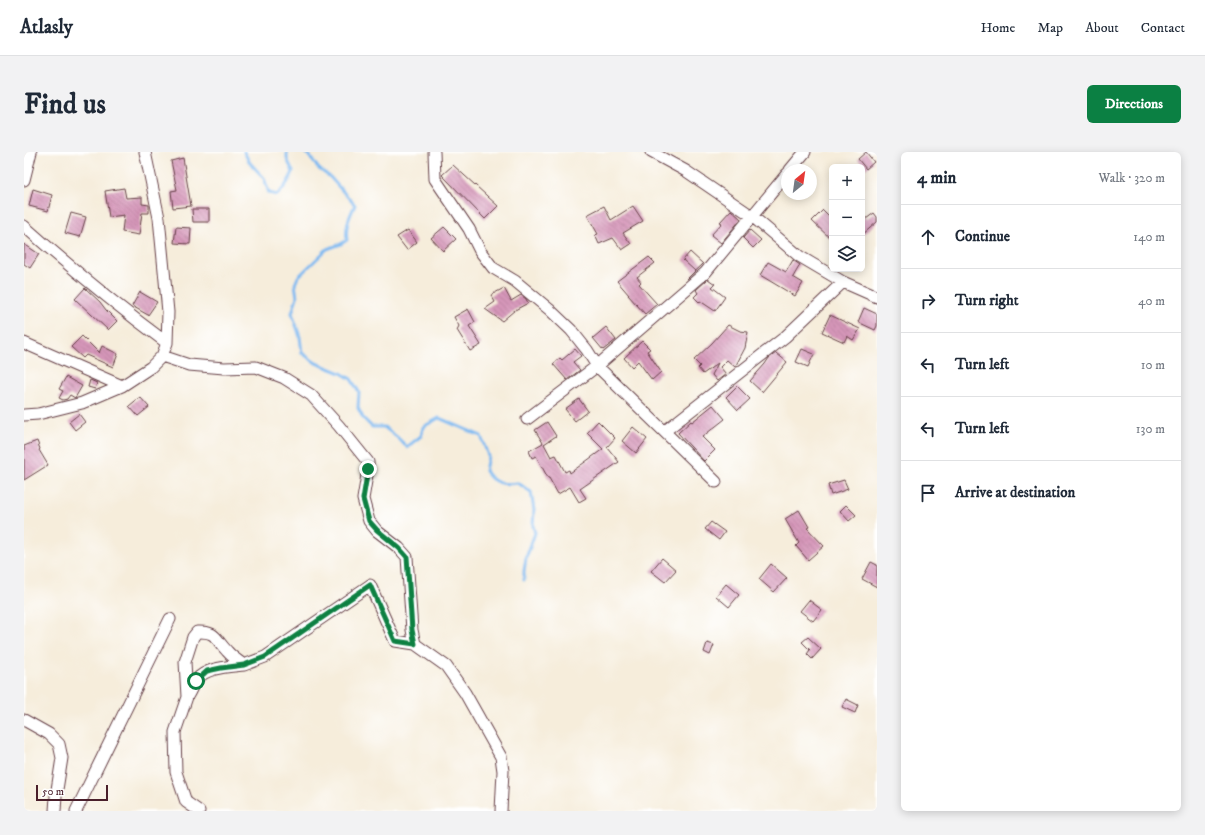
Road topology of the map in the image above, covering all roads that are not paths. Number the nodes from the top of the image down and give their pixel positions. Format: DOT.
graph roads {
  1 [pos="31,152"];
  2 [pos="145,152"];
  3 [pos="434,152"];
  4 [pos="651,152"];
  5 [pos="805,152"];
  6 [pos="795,164"];
  7 [pos="24,180"];
  8 [pos="781,181"];
  9 [pos="752,216"];
  10 [pos="24,226"];
  11 [pos="843,282"];
  12 [pos="877,297"];
  13 [pos="24,343"];
  14 [pos="167,343"];
  15 [pos="162,356"];
  16 [pos="597,366"];
  17 [pos="122,386"];
  18 [pos="24,415"];
  19 [pos="527,419"];
  20 [pos="665,431"];
  21 [pos="716,482"];
  22 [pos="170,619"];
  23 [pos="415,644"];
  24 [pos="244,665"];
  25 [pos="187,697"];
  26 [pos="24,720"];
  27 [pos="185,806"];
  28 [pos="55,811"];
  29 [pos="76,811"];
  30 [pos="199,811"];
  31 [pos="501,811"];
  1 -- 7 [label="street"];
  2 -- 14 [label="street"];
  3 -- 16 [label="street"];
  4 -- 9 [label="street"];
  5 -- 6 [label="street"];
  8 -- 9 [label="street"];
  9 -- 11 [label="street"];
  9 -- 16 [label="street"];
  10 -- 14 [label="street"];
  11 -- 12 [label="street"];
  11 -- 20 [label="street"];
  13 -- 17 [label="street"];
  14 -- 15 [label="street"];
  15 -- 17 [label="street"];
  15 -- 23 [label="street"];
  16 -- 19 [label="street"];
  16 -- 20 [label="street"];
  17 -- 18 [label="street"];
  20 -- 21 [label="street"];
  22 -- 29 [label="street"];
  23 -- 24 [label="street"];
  23 -- 31 [label="street"];
  24 -- 25 [label="street"];
  24 -- 25 [label="street"];
  25 -- 27 [label="street"];
  26 -- 28 [label="street"];
  27 -- 30 [label="street"];
}
